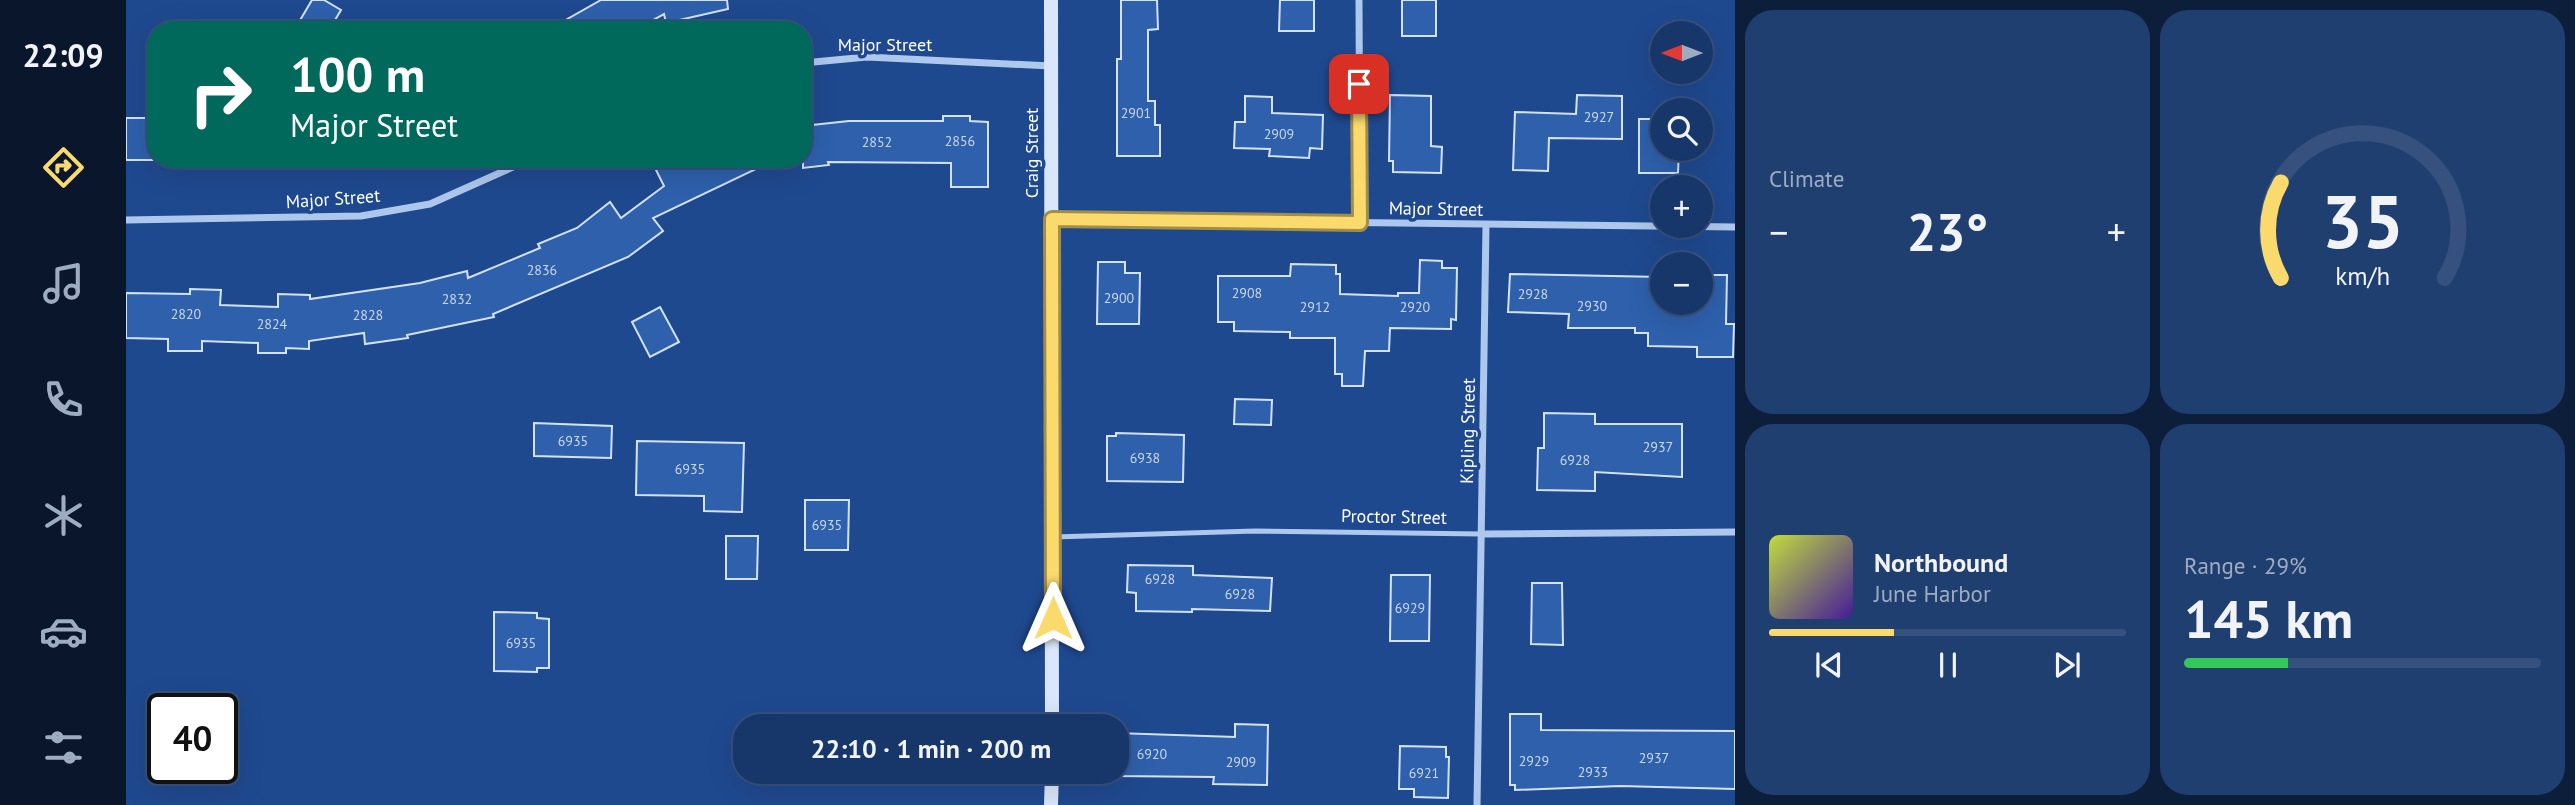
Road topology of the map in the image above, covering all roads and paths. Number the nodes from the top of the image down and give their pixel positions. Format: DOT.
graph roads {
  1 [pos="1052,0"];
  2 [pos="1359,0"];
  3 [pos="812,62"];
  4 [pos="1051,66"];
  5 [pos="511,168"];
  6 [pos="1052,219"];
  7 [pos="126,220"];
  8 [pos="1360,223"];
  9 [pos="1486,225"];
  10 [pos="1735,228"];
  11 [pos="1735,532"];
  12 [pos="1482,534"];
  13 [pos="1053,537"];
  14 [pos="1052,714"];
  15 [pos="1052,784"];
  16 [pos="1051,805"];
  17 [pos="1478,805"];
  1 -- 4 [label="street, Craig Street"];
  2 -- 8 [label="street"];
  3 -- 4 [label="street, Major Street"];
  4 -- 6 [label="street, Craig Street"];
  5 -- 7 [label="street, Major Street"];
  6 -- 8 [label="street, Major Street"];
  6 -- 13 [label="street, Craig Street"];
  8 -- 9 [label="street, Major Street"];
  9 -- 10 [label="street, Major Street"];
  9 -- 12 [label="street, Kipling Street"];
  11 -- 12 [label="street, Proctor Street"];
  12 -- 13 [label="lane, Proctor Street"];
  12 -- 17 [label="street, Kipling Street"];
  13 -- 14 [label="street, Craig Street"];
  15 -- 16 [label="street"];
}
